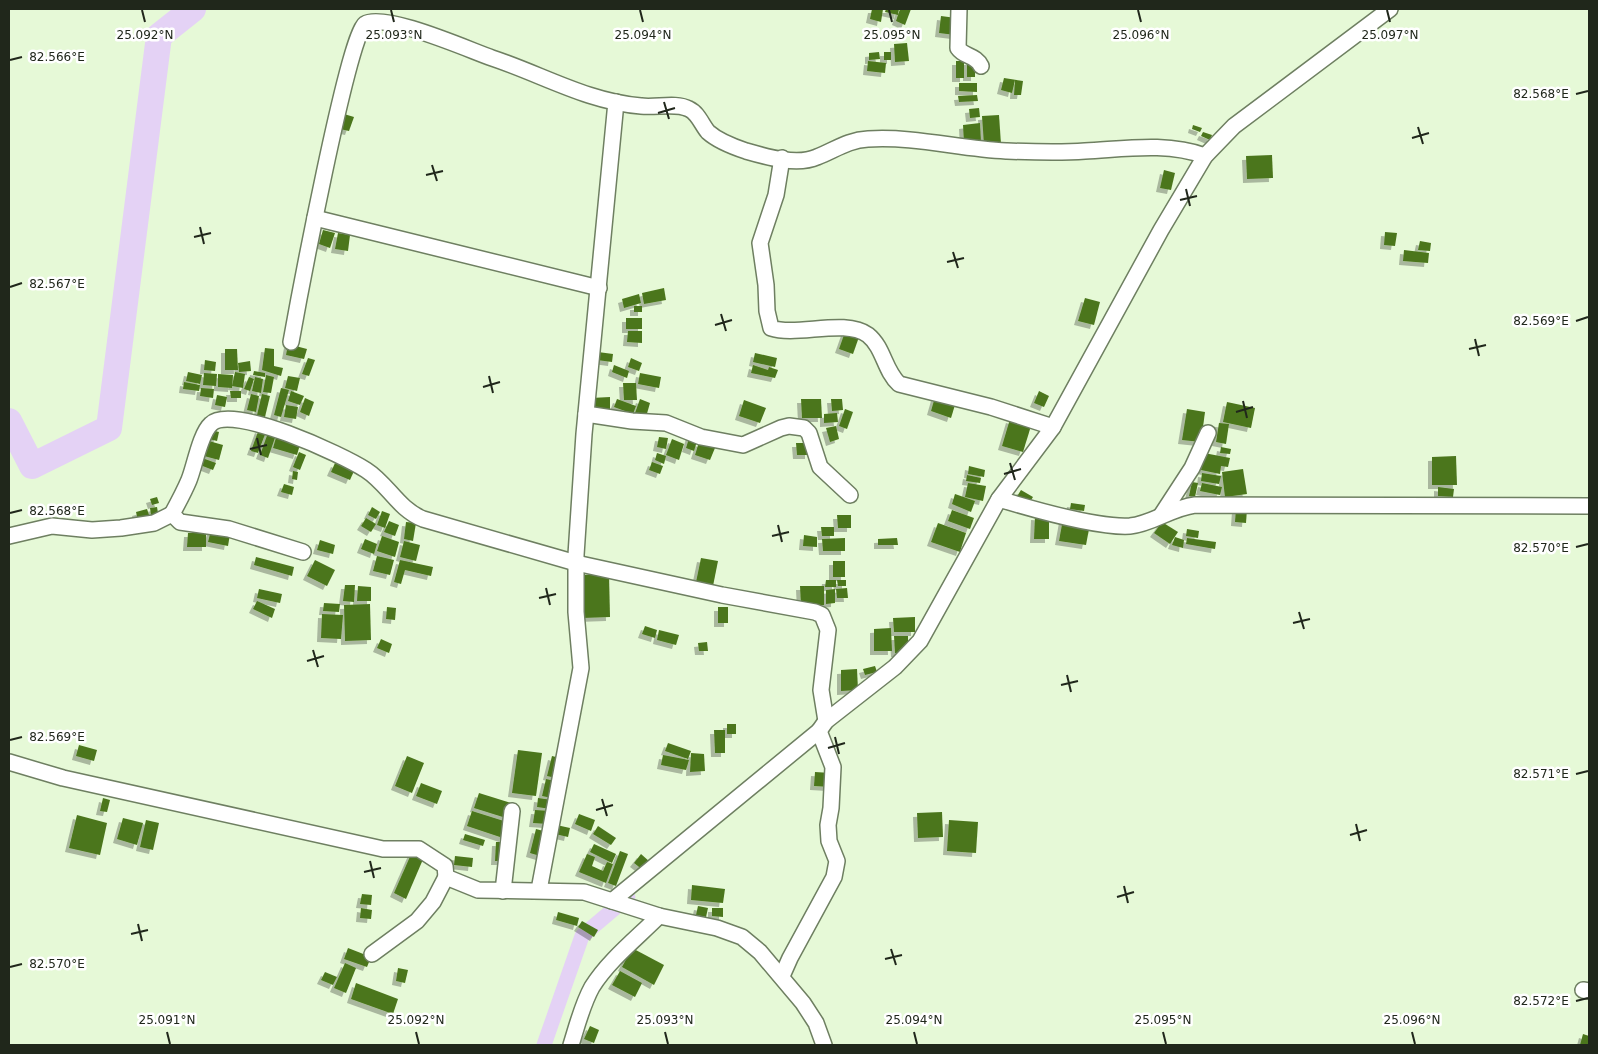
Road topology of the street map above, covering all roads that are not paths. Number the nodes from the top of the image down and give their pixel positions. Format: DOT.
graph roads {
  1 [pos="959,9"];
  2 [pos="1390,9"];
  3 [pos="981,66"];
  4 [pos="616,102"];
  5 [pos="1205,156"];
  6 [pos="782,158"];
  7 [pos="315,218"];
  8 [pos="599,288"];
  9 [pos="291,342"];
  10 [pos="586,414"];
  11 [pos="1053,427"];
  12 [pos="1208,433"];
  13 [pos="850,495"];
  14 [pos="1009,502"];
  15 [pos="1589,506"];
  16 [pos="172,514"];
  17 [pos="1162,515"];
  18 [pos="9,536"];
  19 [pos="303,552"];
  20 [pos="576,563"];
  21 [pos="824,735"];
  22 [pos="9,762"];
  23 [pos="512,810"];
  24 [pos="446,877"];
  25 [pos="539,890"];
  26 [pos="502,891"];
  27 [pos="619,904"];
  28 [pos="655,915"];
  29 [pos="372,954"];
  30 [pos="782,976"];
  31 [pos="571,1045"];
  32 [pos="824,1045"];
  1 -- 3 [label="street"];
  2 -- 5 [label="street"];
  4 -- 6 [label="street"];
  4 -- 7 [label="street"];
  4 -- 8 [label="street"];
  5 -- 6 [label="street"];
  5 -- 11 [label="street"];
  6 -- 11 [label="street"];
  7 -- 8 [label="street"];
  7 -- 9 [label="street"];
  8 -- 10 [label="street"];
  10 -- 13 [label="street"];
  10 -- 20 [label="street"];
  11 -- 14 [label="street"];
  12 -- 17 [label="street"];
  14 -- 17 [label="street"];
  14 -- 21 [label="street"];
  15 -- 17 [label="street"];
  16 -- 18 [label="street"];
  16 -- 19 [label="street"];
  16 -- 20 [label="street"];
  20 -- 21 [label="street"];
  20 -- 25 [label="street"];
  21 -- 27 [label="street"];
  21 -- 30 [label="street"];
  22 -- 24 [label="street"];
  23 -- 26 [label="street"];
  24 -- 26 [label="street"];
  24 -- 29 [label="street"];
  25 -- 26 [label="street"];
  25 -- 27 [label="street"];
  27 -- 28 [label="street"];
  28 -- 30 [label="street"];
  28 -- 31 [label="street"];
  30 -- 32 [label="street"];
}
